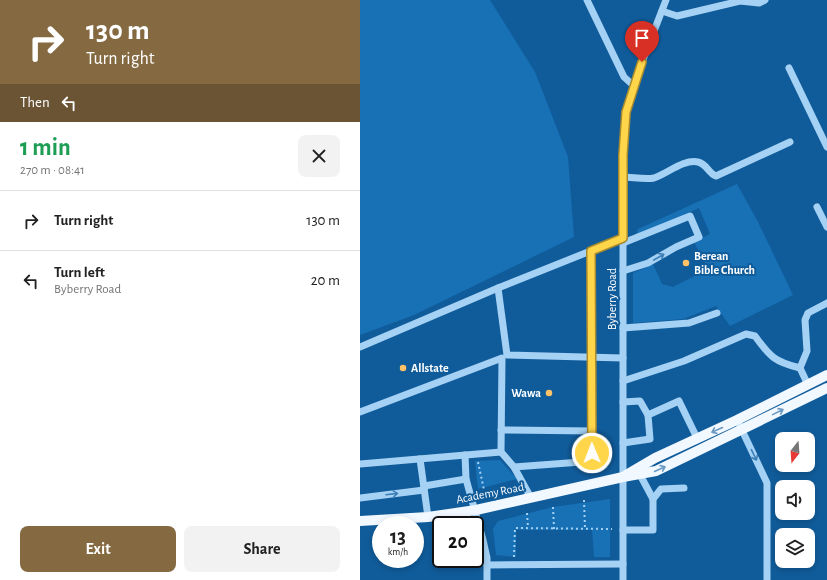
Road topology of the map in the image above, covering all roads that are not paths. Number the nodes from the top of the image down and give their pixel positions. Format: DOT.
graph roads {
  1 [pos="586,0"];
  2 [pos="666,0"];
  3 [pos="765,0"];
  4 [pos="662,11"];
  5 [pos="789,68"];
  6 [pos="634,86"];
  7 [pos="790,142"];
  8 [pos="827,147"];
  9 [pos="623,177"];
  10 [pos="817,207"];
  11 [pos="827,227"];
  12 [pos="623,241"];
  13 [pos="591,251"];
  14 [pos="623,271"];
  15 [pos="498,288"];
  16 [pos="827,302"];
  17 [pos="717,313"];
  18 [pos="623,328"];
  19 [pos="360,347"];
  20 [pos="504,357"];
  21 [pos="591,357"];
  22 [pos="623,358"];
  23 [pos="800,368"];
  24 [pos="827,376"];
  25 [pos="623,381"];
  26 [pos="808,385"];
  27 [pos="827,388"];
  28 [pos="622,402"];
  29 [pos="360,412"];
  30 [pos="648,415"];
  31 [pos="737,420"];
  32 [pos="501,430"];
  33 [pos="742,430"];
  34 [pos="592,431"];
  35 [pos="697,438"];
  36 [pos="622,443"];
  37 [pos="501,452"];
  38 [pos="465,455"];
  39 [pos="420,459"];
  40 [pos="360,464"];
  41 [pos="514,467"];
  42 [pos="638,472"];
  43 [pos="623,477"];
  44 [pos="466,479"];
  45 [pos="424,488"];
  46 [pos="684,488"];
  47 [pos="360,498"];
  48 [pos="531,498"];
  49 [pos="653,498"];
  50 [pos="476,510"];
  51 [pos="428,517"];
  52 [pos="360,521"];
  53 [pos="622,530"];
  54 [pos="623,564"];
  55 [pos="487,565"];
  56 [pos="487,580"];
  57 [pos="622,580"];
  58 [pos="767,580"];
  1 -- 6 [label="street"];
  2 -- 4 [label="street, Byberry Road"];
  3 -- 4 [label="street"];
  4 -- 6 [label="street, Byberry Road"];
  5 -- 8 [label="street"];
  6 -- 9 [label="street, Byberry Road"];
  7 -- 9 [label="street"];
  9 -- 12 [label="street, Byberry Road"];
  10 -- 11 [label="street"];
  12 -- 13 [label="street"];
  12 -- 14 [label="street, Byberry Road"];
  14 -- 12 [label="street, one-way"];
  13 -- 15 [label="street"];
  13 -- 21 [label="street"];
  14 -- 18 [label="street, Byberry Road"];
  15 -- 19 [label="street"];
  15 -- 20 [label="street"];
  16 -- 23 [label="street"];
  17 -- 18 [label="street"];
  18 -- 22 [label="street, Byberry Road"];
  20 -- 21 [label="street"];
  20 -- 29 [label="street"];
  20 -- 32 [label="street"];
  21 -- 22 [label="street"];
  21 -- 34 [label="street"];
  22 -- 25 [label="street, Byberry Road"];
  23 -- 25 [label="street"];
  23 -- 26 [label="street"];
  24 -- 26 [label="main road, Academy Road"];
  25 -- 28 [label="street, Byberry Road"];
  26 -- 31 [label="main road, Academy Road"];
  33 -- 27 [label="main road, Academy Road, one-way"];
  28 -- 30 [label="street"];
  28 -- 36 [label="street, Byberry Road"];
  30 -- 35 [label="street"];
  30 -- 36 [label="street"];
  31 -- 33 [label="street"];
  31 -- 35 [label="main road, Academy Road, one-way"];
  32 -- 34 [label="street"];
  32 -- 37 [label="street"];
  42 -- 33 [label="main road, Academy Road, one-way"];
  33 -- 58 [label="street, one-way"];
  34 -- 41 [label="street"];
  35 -- 42 [label="main road, Academy Road"];
  36 -- 43 [label="street, Byberry Road"];
  37 -- 38 [label="street"];
  37 -- 41 [label="street"];
  38 -- 39 [label="street"];
  38 -- 44 [label="street"];
  39 -- 40 [label="street"];
  39 -- 45 [label="street"];
  41 -- 48 [label="street"];
  42 -- 43 [label="main road, Academy Road"];
  42 -- 49 [label="street"];
  43 -- 48 [label="main road, Academy Road"];
  43 -- 53 [label="street, Byberry Road"];
  44 -- 45 [label="street"];
  44 -- 50 [label="street"];
  47 -- 45 [label="street, one-way"];
  45 -- 51 [label="street"];
  46 -- 49 [label="street"];
  48 -- 50 [label="main road, Academy Road"];
  49 -- 53 [label="street"];
  50 -- 51 [label="main road, Academy Road"];
  50 -- 55 [label="street"];
  51 -- 52 [label="main road, Academy Road"];
  53 -- 54 [label="street, Byberry Road"];
  54 -- 55 [label="street"];
  54 -- 57 [label="street, Byberry Road"];
  55 -- 56 [label="street"];
}
